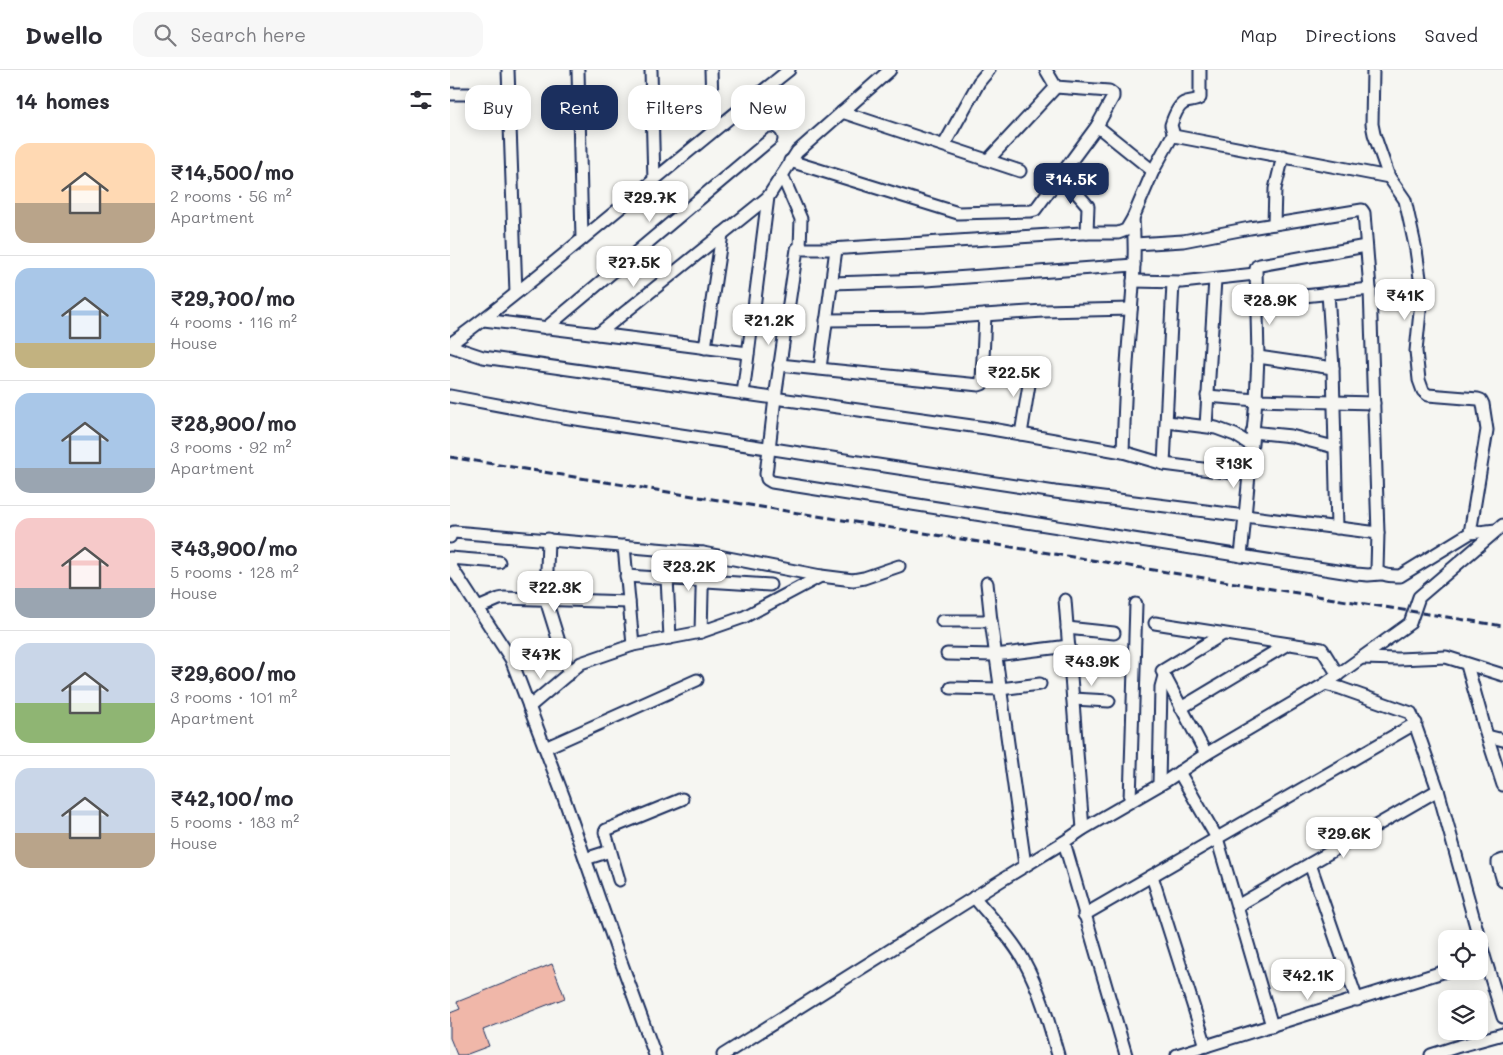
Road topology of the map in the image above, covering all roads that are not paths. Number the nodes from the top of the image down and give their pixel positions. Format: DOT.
graph roads {
  1 [pos="508,70"];
  2 [pos="578,70"];
  3 [pos="651,70"];
  4 [pos="710,70"];
  5 [pos="789,70"];
  6 [pos="890,70"];
  7 [pos="989,70"];
  8 [pos="1046,70"];
  9 [pos="1200,70"];
  10 [pos="1373,70"];
  11 [pos="509,85"];
  12 [pos="711,85"];
  13 [pos="1056,87"];
  14 [pos="450,94"];
  15 [pos="465,94"];
  16 [pos="842,112"];
  17 [pos="721,124"];
  18 [pos="1097,126"];
  19 [pos="510,130"];
  20 [pos="713,130"];
  21 [pos="1174,136"];
  22 [pos="771,139"];
  23 [pos="944,145"];
  24 [pos="1283,156"];
  25 [pos="988,160"];
  26 [pos="790,161"];
  27 [pos="1020,171"];
  28 [pos="1152,172"];
  29 [pos="782,175"];
  30 [pos="1062,176"];
  31 [pos="1389,177"];
  32 [pos="654,181"];
  33 [pos="768,197"];
  34 [pos="1133,218"];
  35 [pos="1274,224"];
  36 [pos="1087,233"];
  37 [pos="722,234"];
  38 [pos="582,239"];
  39 [pos="1135,244"];
  40 [pos="1366,246"];
  41 [pos="800,248"];
  42 [pos="836,249"];
  43 [pos="1134,265"];
  44 [pos="1256,274"];
  45 [pos="1215,279"];
  46 [pos="1134,281"];
  47 [pos="832,283"];
  48 [pos="1173,283"];
  49 [pos="1370,289"];
  50 [pos="516,293"];
  51 [pos="1328,293"];
  52 [pos="1256,301"];
  53 [pos="1131,309"];
  54 [pos="985,315"];
  55 [pos="484,320"];
  56 [pos="826,320"];
  57 [pos="546,328"];
  58 [pos="598,334"];
  59 [pos="450,345"];
  60 [pos="705,348"];
  61 [pos="748,353"];
  62 [pos="1258,357"];
  63 [pos="779,365"];
  64 [pos="1032,366"];
  65 [pos="820,368"];
  66 [pos="1333,368"];
  67 [pos="743,394"];
  68 [pos="450,396"];
  69 [pos="1207,396"];
  70 [pos="775,398"];
  71 [pos="1256,400"];
  72 [pos="1333,402"];
  73 [pos="1374,403"];
  74 [pos="1167,422"];
  75 [pos="1206,426"];
  76 [pos="1252,432"];
  77 [pos="1021,434"];
  78 [pos="1251,445"];
  79 [pos="1334,447"];
  80 [pos="768,448"];
  81 [pos="1123,452"];
  82 [pos="1164,464"];
  83 [pos="1249,475"];
  84 [pos="1245,516"];
  85 [pos="1337,528"];
  86 [pos="1499,528"];
  87 [pos="1378,533"];
  88 [pos="1470,533"];
  89 [pos="450,537"];
  90 [pos="548,540"];
  91 [pos="624,546"];
  92 [pos="703,553"];
  93 [pos="1241,556"];
  94 [pos="450,558"];
  95 [pos="498,562"];
  96 [pos="450,565"];
  97 [pos="900,566"];
  98 [pos="1381,574"];
  99 [pos="626,576"];
  100 [pos="821,576"];
  101 [pos="667,578"];
  102 [pos="702,581"];
  103 [pos="987,583"];
  104 [pos="770,585"];
  105 [pos="546,600"];
  106 [pos="1065,600"];
  107 [pos="629,602"];
  108 [pos="1136,604"];
  109 [pos="478,608"];
  110 [pos="942,621"];
  111 [pos="991,621"];
  112 [pos="1155,623"];
  113 [pos="1067,628"];
  114 [pos="701,632"];
  115 [pos="1114,633"];
  116 [pos="1223,634"];
  117 [pos="670,638"];
  118 [pos="1286,644"];
  119 [pos="633,645"];
  120 [pos="1069,646"];
  121 [pos="947,654"];
  122 [pos="995,654"];
  123 [pos="1362,658"];
  124 [pos="1070,664"];
  125 [pos="1467,665"];
  126 [pos="1115,668"];
  127 [pos="569,674"];
  128 [pos="1338,675"];
  129 [pos="1503,675"];
  130 [pos="1164,676"];
  131 [pos="697,680"];
  132 [pos="1040,684"];
  133 [pos="1325,684"];
  134 [pos="951,688"];
  135 [pos="1000,689"];
  136 [pos="1073,699"];
  137 [pos="1109,701"];
  138 [pos="529,707"];
  139 [pos="1181,708"];
  140 [pos="1416,724"];
  141 [pos="1487,736"];
  142 [pos="1503,740"];
  143 [pos="545,748"];
  144 [pos="1206,754"];
  145 [pos="1179,772"];
  146 [pos="1159,784"];
  147 [pos="1503,785"];
  148 [pos="1438,790"];
  149 [pos="682,799"];
  150 [pos="1130,800"];
  151 [pos="1083,829"];
  152 [pos="1217,838"];
  153 [pos="1064,842"];
  154 [pos="610,851"];
  155 [pos="585,859"];
  156 [pos="1503,860"];
  157 [pos="1310,864"];
  158 [pos="1025,865"];
  159 [pos="1152,876"];
  160 [pos="619,880"];
  161 [pos="1503,881"];
  162 [pos="974,897"];
  163 [pos="1237,906"];
  164 [pos="1084,915"];
  165 [pos="1474,930"];
  166 [pos="1438,974"];
  167 [pos="1488,976"];
  168 [pos="1357,1000"];
  169 [pos="1503,1017"];
  170 [pos="1272,1026"];
  171 [pos="1503,1034"];
  172 [pos="1206,1046"];
  173 [pos="1457,1051"];
  174 [pos="655,1055"];
  175 [pos="723,1055"];
  176 [pos="1058,1055"];
  177 [pos="1126,1055"];
  178 [pos="1177,1055"];
  179 [pos="1431,1055"];
  1 -- 11 [label="street"];
  2 -- 38 [label="street"];
  3 -- 32 [label="street"];
  4 -- 12 [label="street"];
  5 -- 17 [label="street"];
  6 -- 16 [label="street"];
  7 -- 23 [label="street"];
  8 -- 13 [label="street"];
  9 -- 21 [label="street"];
  10 -- 31 [label="street"];
  13 -- 18 [label="street"];
  13 -- 25 [label="street"];
  14 -- 15 [label="street"];
  16 -- 23 [label="street"];
  16 -- 26 [label="street"];
  18 -- 28 [label="street"];
  18 -- 30 [label="street"];
  19 -- 50 [label="street"];
  20 -- 32 [label="street"];
  21 -- 24 [label="street"];
  21 -- 28 [label="street"];
  22 -- 57 [label="street"];
  23 -- 25 [label="street"];
  24 -- 31 [label="street"];
  24 -- 35 [label="street"];
  25 -- 27 [label="street"];
  26 -- 29 [label="street"];
  26 -- 30 [label="street"];
  28 -- 34 [label="street"];
  29 -- 33 [label="street"];
  29 -- 41 [label="street"];
  30 -- 36 [label="street"];
  31 -- 88 [label="street"];
  32 -- 38 [label="street"];
  33 -- 37 [label="street"];
  33 -- 61 [label="street"];
  34 -- 36 [label="street"];
  34 -- 39 [label="street"];
  35 -- 39 [label="street"];
  35 -- 40 [label="street"];
  36 -- 42 [label="street"];
  37 -- 58 [label="street"];
  37 -- 60 [label="street"];
  38 -- 50 [label="street"];
  39 -- 43 [label="street"];
  40 -- 44 [label="street"];
  40 -- 49 [label="street"];
  41 -- 42 [label="street"];
  41 -- 63 [label="street"];
  42 -- 47 [label="street"];
  43 -- 46 [label="street"];
  43 -- 47 [label="street"];
  44 -- 45 [label="street"];
  44 -- 52 [label="street"];
  45 -- 48 [label="street"];
  45 -- 69 [label="street"];
  46 -- 48 [label="street"];
  46 -- 53 [label="street"];
  47 -- 56 [label="street"];
  48 -- 74 [label="street"];
  49 -- 51 [label="street"];
  49 -- 73 [label="street"];
  50 -- 55 [label="street"];
  51 -- 52 [label="street"];
  51 -- 66 [label="street"];
  52 -- 62 [label="street"];
  53 -- 54 [label="street"];
  53 -- 81 [label="street"];
  54 -- 56 [label="street"];
  54 -- 65 [label="street"];
  55 -- 57 [label="street"];
  55 -- 59 [label="street"];
  56 -- 65 [label="street"];
  57 -- 58 [label="street"];
  58 -- 60 [label="street"];
  59 -- 67 [label="street"];
  60 -- 61 [label="street"];
  61 -- 67 [label="street"];
  62 -- 66 [label="street"];
  62 -- 71 [label="street"];
  63 -- 65 [label="street"];
  63 -- 70 [label="street"];
  64 -- 77 [label="street"];
  66 -- 72 [label="street"];
  67 -- 70 [label="street"];
  68 -- 80 [label="street"];
  69 -- 71 [label="street"];
  69 -- 75 [label="street"];
  70 -- 77 [label="street"];
  70 -- 80 [label="street"];
  71 -- 72 [label="street"];
  71 -- 76 [label="street"];
  72 -- 73 [label="street"];
  72 -- 79 [label="street"];
  73 -- 87 [label="street"];
  74 -- 75 [label="street"];
  74 -- 82 [label="street"];
  75 -- 78 [label="street"];
  76 -- 78 [label="street"];
  76 -- 79 [label="street"];
  77 -- 81 [label="street"];
  78 -- 83 [label="street"];
  79 -- 85 [label="street"];
  80 -- 84 [label="street"];
  80 -- 93 [label="street"];
  81 -- 82 [label="street"];
  82 -- 83 [label="street"];
  83 -- 84 [label="street"];
  84 -- 85 [label="street"];
  84 -- 93 [label="street"];
  85 -- 87 [label="street"];
  86 -- 88 [label="street"];
  86 -- 123 [label="street"];
  87 -- 98 [label="street"];
  88 -- 98 [label="street"];
  89 -- 90 [label="street"];
  90 -- 91 [label="street"];
  90 -- 105 [label="street"];
  91 -- 92 [label="street"];
  91 -- 99 [label="street"];
  92 -- 100 [label="street"];
  92 -- 102 [label="street"];
  93 -- 98 [label="street"];
  94 -- 95 [label="street"];
  96 -- 109 [label="street"];
  97 -- 100 [label="street"];
  99 -- 101 [label="street"];
  99 -- 107 [label="street"];
  100 -- 114 [label="street"];
  101 -- 102 [label="street"];
  101 -- 117 [label="street"];
  102 -- 104 [label="street"];
  102 -- 114 [label="street"];
  103 -- 111 [label="street"];
  105 -- 107 [label="street"];
  105 -- 109 [label="street"];
  105 -- 127 [label="street"];
  106 -- 113 [label="street"];
  107 -- 119 [label="street"];
  108 -- 150 [label="street"];
  109 -- 138 [label="street"];
  110 -- 111 [label="street"];
  111 -- 122 [label="street"];
  112 -- 116 [label="street"];
  113 -- 115 [label="street"];
  113 -- 120 [label="street"];
  114 -- 117 [label="street"];
  116 -- 118 [label="street"];
  116 -- 130 [label="street"];
  117 -- 119 [label="street"];
  118 -- 128 [label="street"];
  118 -- 139 [label="street"];
  119 -- 127 [label="street"];
  120 -- 122 [label="street"];
  120 -- 124 [label="street"];
  121 -- 122 [label="street"];
  122 -- 135 [label="street"];
  123 -- 125 [label="street"];
  123 -- 128 [label="street"];
  124 -- 126 [label="street"];
  124 -- 136 [label="street"];
  125 -- 129 [label="street"];
  125 -- 141 [label="street"];
  127 -- 138 [label="street"];
  128 -- 133 [label="street"];
  130 -- 139 [label="street"];
  130 -- 146 [label="street"];
  131 -- 143 [label="street"];
  132 -- 135 [label="street"];
  133 -- 140 [label="street"];
  133 -- 144 [label="street"];
  134 -- 135 [label="street"];
  135 -- 158 [label="street"];
  136 -- 137 [label="street"];
  136 -- 151 [label="street"];
  138 -- 143 [label="street"];
  139 -- 144 [label="street"];
  140 -- 148 [label="street"];
  140 -- 152 [label="street"];
  141 -- 142 [label="street"];
  141 -- 147 [label="street"];
  143 -- 155 [label="street"];
  144 -- 145 [label="street"];
  145 -- 146 [label="street"];
  145 -- 152 [label="street"];
  146 -- 150 [label="street"];
  148 -- 157 [label="street"];
  148 -- 165 [label="street"];
  149 -- 154 [label="street"];
  150 -- 151 [label="street"];
  151 -- 153 [label="street"];
  152 -- 159 [label="street"];
  152 -- 163 [label="street"];
  153 -- 158 [label="street"];
  153 -- 164 [label="street"];
  154 -- 155 [label="street"];
  154 -- 160 [label="street"];
  155 -- 174 [label="street"];
  156 -- 161 [label="street"];
  157 -- 163 [label="street"];
  157 -- 168 [label="street"];
  158 -- 162 [label="street"];
  159 -- 164 [label="street"];
  159 -- 172 [label="street"];
  162 -- 175 [label="street"];
  162 -- 176 [label="street"];
  163 -- 170 [label="street"];
  164 -- 177 [label="street"];
  166 -- 168 [label="street"];
  167 -- 169 [label="street"];
  168 -- 170 [label="street"];
  170 -- 172 [label="street"];
  171 -- 173 [label="street"];
  172 -- 178 [label="street"];
  173 -- 179 [label="street"];
}
